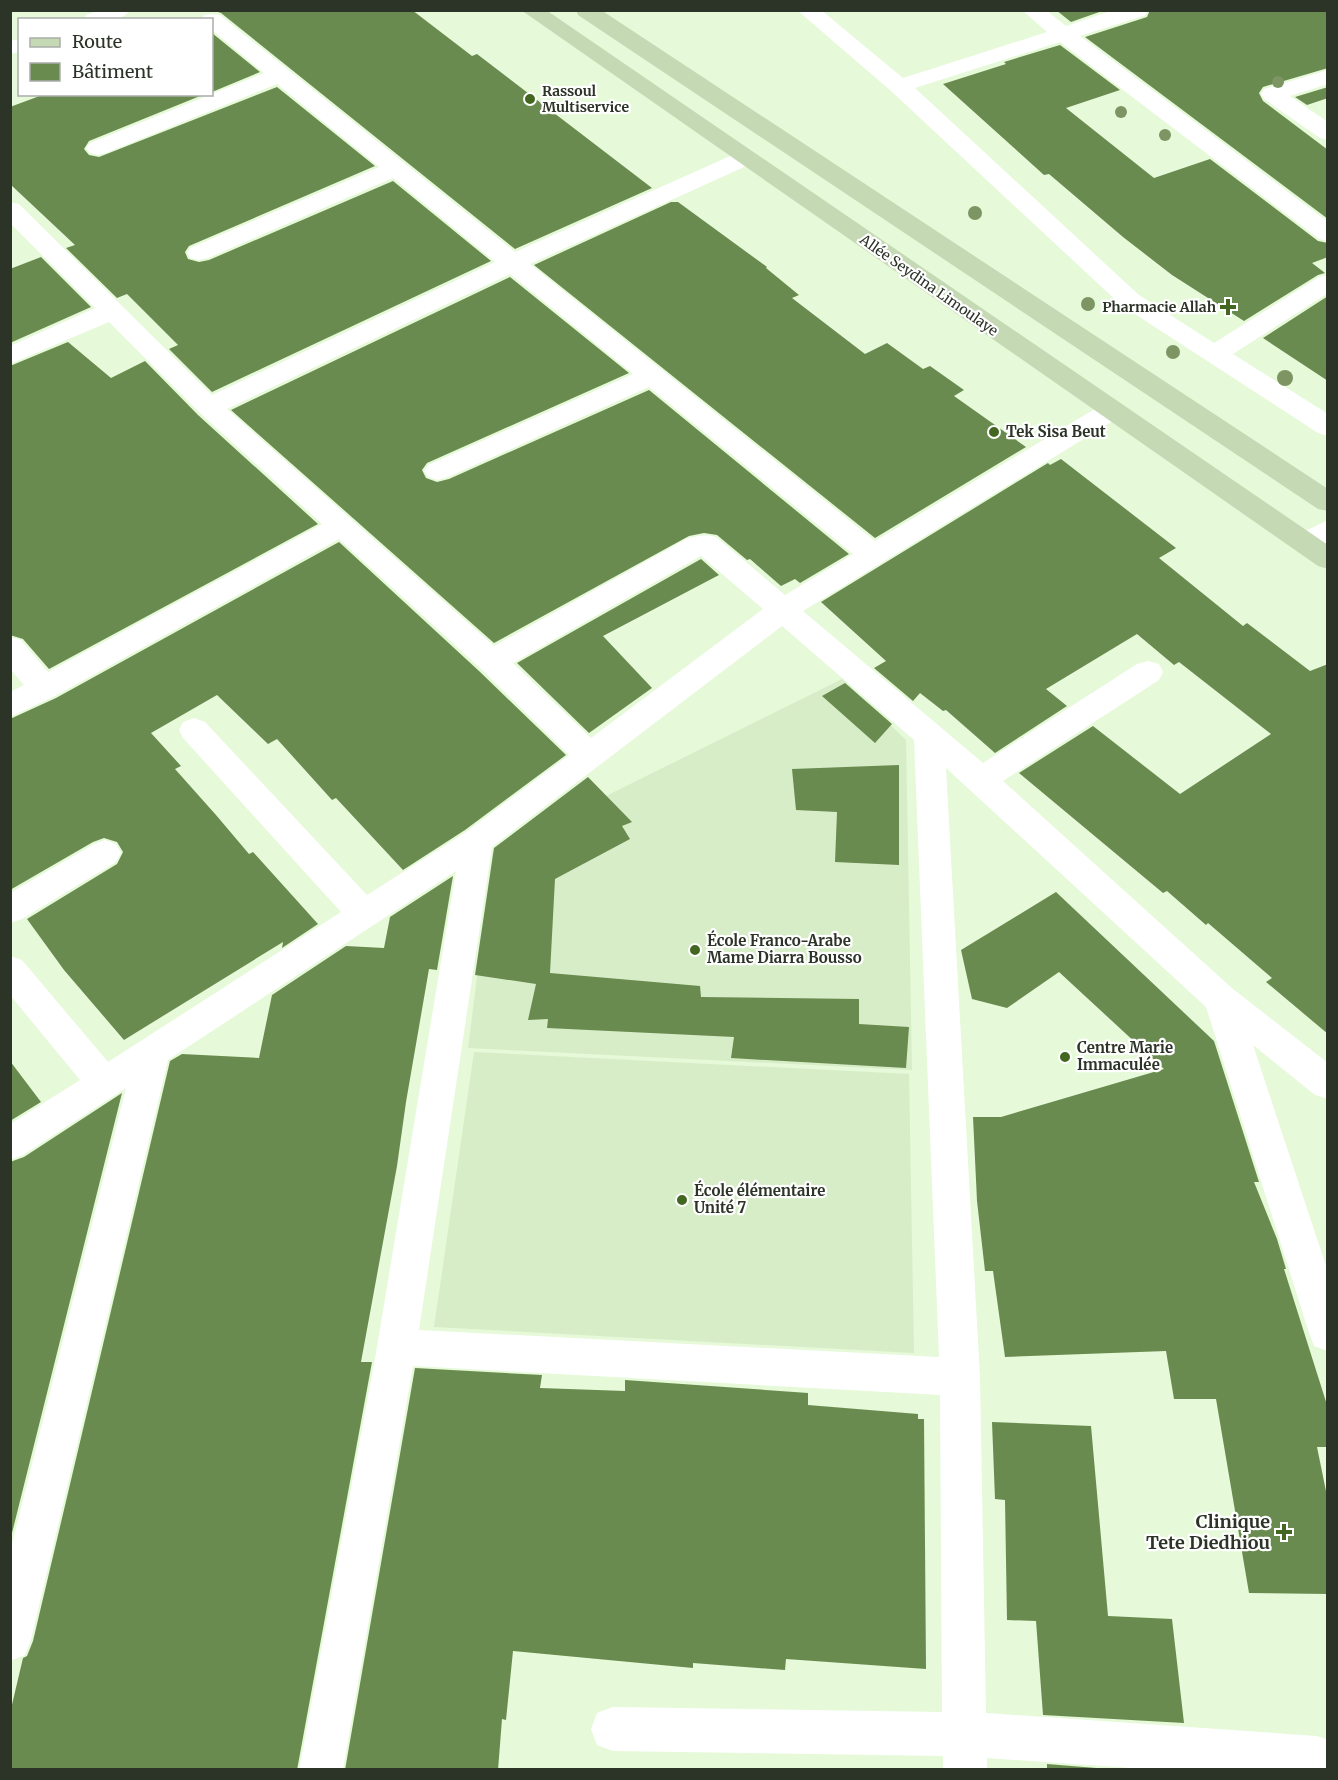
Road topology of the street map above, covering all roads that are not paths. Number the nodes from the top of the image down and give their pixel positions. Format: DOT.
graph roads {
  1 [pos="120,10"];
  2 [pos="531,10"];
  3 [pos="586,10"];
  4 [pos="807,10"];
  5 [pos="1032,10"];
  6 [pos="1138,10"];
  7 [pos="99,18"];
  8 [pos="213,22"];
  9 [pos="1061,34"];
  10 [pos="280,75"];
  11 [pos="1328,77"];
  12 [pos="899,86"];
  13 [pos="1328,133"];
  14 [pos="98,148"];
  15 [pos="746,158"];
  16 [pos="395,169"];
  17 [pos="10,209"];
  18 [pos="1328,234"];
  19 [pos="199,254"];
  20 [pos="512,263"];
  21 [pos="1328,282"];
  22 [pos="111,310"];
  23 [pos="1216,353"];
  24 [pos="10,356"];
  25 [pos="651,376"];
  26 [pos="209,407"];
  27 [pos="1112,410"];
  28 [pos="1328,427"];
  29 [pos="438,471"];
  30 [pos="1328,502"];
  31 [pos="342,525"];
  32 [pos="1316,537"];
  33 [pos="873,555"];
  34 [pos="1328,559"];
  35 [pos="783,610"];
  36 [pos="10,648"];
  37 [pos="492,661"];
  38 [pos="1148,672"];
  39 [pos="44,688"];
  40 [pos="10,706"];
  41 [pos="194,730"];
  42 [pos="929,736"];
  43 [pos="590,756"];
  44 [pos="981,780"];
  45 [pos="477,841"];
  46 [pos="105,853"];
  47 [pos="10,910"];
  48 [pos="364,914"];
  49 [pos="10,970"];
  50 [pos="1221,999"];
  51 [pos="152,1052"];
  52 [pos="104,1083"];
  53 [pos="1328,1084"];
  54 [pos="10,1144"];
  55 [pos="1328,1333"];
  56 [pos="397,1347"];
  57 [pos="960,1377"];
  58 [pos="10,1640"];
  59 [pos="613,1729"];
  60 [pos="964,1752"];
  61 [pos="1324,1758"];
  62 [pos="1165,1759"];
  63 [pos="321,1770"];
  1 -- 7 [label="street"];
  2 -- 15 [label="main road, Allée Seydina Limoulaye"];
  3 -- 30 [label="main road"];
  4 -- 12 [label="street"];
  5 -- 9 [label="street"];
  6 -- 9 [label="street"];
  8 -- 10 [label="street"];
  9 -- 12 [label="street"];
  9 -- 18 [label="street"];
  10 -- 14 [label="street"];
  10 -- 16 [label="street"];
  11 -- 13 [label="street"];
  12 -- 23 [label="street"];
  15 -- 20 [label="street"];
  15 -- 27 [label="main road, Allée Seydina Limoulaye"];
  16 -- 19 [label="street"];
  16 -- 20 [label="street"];
  17 -- 22 [label="street"];
  20 -- 25 [label="street"];
  20 -- 26 [label="street"];
  21 -- 23 [label="street"];
  22 -- 24 [label="street"];
  22 -- 26 [label="street"];
  23 -- 28 [label="street"];
  25 -- 29 [label="street"];
  25 -- 33 [label="street"];
  26 -- 31 [label="street"];
  27 -- 32 [label="main road, Allée Seydina Limoulaye"];
  27 -- 33 [label="street"];
  31 -- 37 [label="street"];
  31 -- 39 [label="street"];
  32 -- 34 [label="main road, Allée Seydina Limoulaye"];
  33 -- 35 [label="street"];
  35 -- 37 [label="street"];
  35 -- 42 [label="street"];
  35 -- 43 [label="street"];
  36 -- 39 [label="street"];
  37 -- 43 [label="street"];
  38 -- 44 [label="street"];
  39 -- 40 [label="street"];
  41 -- 48 [label="street"];
  42 -- 44 [label="street"];
  42 -- 57 [label="street"];
  43 -- 45 [label="street"];
  44 -- 50 [label="street"];
  45 -- 48 [label="street"];
  45 -- 56 [label="street"];
  46 -- 47 [label="street"];
  48 -- 51 [label="street"];
  49 -- 52 [label="street"];
  50 -- 53 [label="street"];
  50 -- 55 [label="street"];
  51 -- 52 [label="street"];
  51 -- 58 [label="street"];
  52 -- 54 [label="street"];
  56 -- 57 [label="street"];
  56 -- 63 [label="street"];
  57 -- 60 [label="street"];
  59 -- 60 [label="street"];
  60 -- 62 [label="street"];
  61 -- 62 [label="street"];
}
